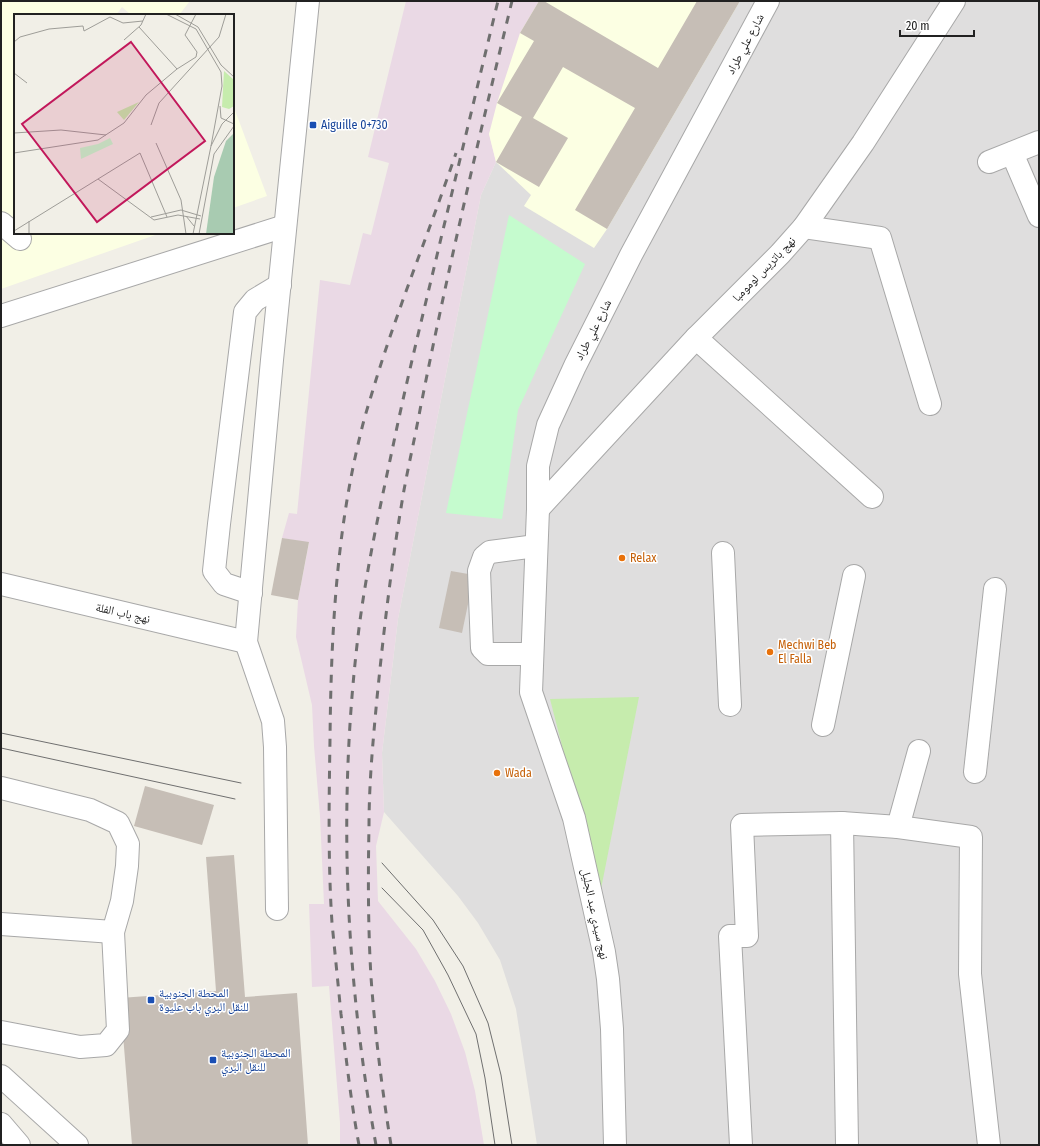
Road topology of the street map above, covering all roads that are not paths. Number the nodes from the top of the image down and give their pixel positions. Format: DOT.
graph roads {
  1 [pos="308,1"];
  2 [pos="768,1"];
  3 [pos="954,1"];
  4 [pos="1039,142"];
  5 [pos="1012,152"];
  6 [pos="989,162"];
  7 [pos="1039,216"];
  8 [pos="1,223"];
  9 [pos="285,226"];
  10 [pos="804,227"];
  11 [pos="14,234"];
  12 [pos="14,234"];
  13 [pos="20,239"];
  14 [pos="280,285"];
  15 [pos="1,316"];
  16 [pos="696,338"];
  17 [pos="930,404"];
  18 [pos="872,497"];
  19 [pos="538,509"];
  20 [pos="536,546"];
  21 [pos="723,553"];
  22 [pos="854,576"];
  23 [pos="1,584"];
  24 [pos="995,589"];
  25 [pos="251,593"];
  26 [pos="246,642"];
  27 [pos="532,654"];
  28 [pos="531,692"];
  29 [pos="730,705"];
  30 [pos="823,725"];
  31 [pos="919,751"];
  32 [pos="975,772"];
  33 [pos="1,788"];
  34 [pos="842,823"];
  35 [pos="898,827"];
  36 [pos="277,909"];
  37 [pos="1,924"];
  38 [pos="113,932"];
  39 [pos="1,1032"];
  40 [pos="1,1076"];
  41 [pos="1,1124"];
  42 [pos="19,1145"];
  43 [pos="77,1145"];
  44 [pos="615,1145"];
  45 [pos="741,1145"];
  46 [pos="847,1145"];
  47 [pos="989,1145"];
  1 -- 9 [label="street"];
  2 -- 19 [label="street, شارع علي طراد"];
  3 -- 10 [label="street, نهج باتريس لومومبا"];
  4 -- 5 [label="street"];
  5 -- 6 [label="street"];
  5 -- 7 [label="street"];
  8 -- 11 [label="street"];
  9 -- 14 [label="street"];
  9 -- 15 [label="street"];
  10 -- 16 [label="street, نهج باتريس لومومبا"];
  10 -- 17 [label="street"];
  12 -- 13 [label="street"];
  14 -- 25 [label="street"];
  14 -- 25 [label="street"];
  16 -- 18 [label="street"];
  16 -- 19 [label="street, نهج باتريس لومومبا"];
  19 -- 20 [label="street, شارع علي طراد"];
  20 -- 27 [label="street, شارع علي طراد"];
  20 -- 27 [label="street"];
  21 -- 29 [label="street"];
  22 -- 30 [label="street"];
  23 -- 26 [label="street, نهج باب الفلة"];
  24 -- 32 [label="street"];
  25 -- 26 [label="street"];
  26 -- 36 [label="street"];
  27 -- 28 [label="street, شارع علي طراد"];
  28 -- 44 [label="street, نهج سيدي عبد الجليل"];
  31 -- 35 [label="street"];
  33 -- 38 [label="street"];
  34 -- 35 [label="street"];
  34 -- 45 [label="street"];
  34 -- 46 [label="street"];
  35 -- 47 [label="street"];
  37 -- 38 [label="street"];
  38 -- 39 [label="street"];
  40 -- 43 [label="street"];
  41 -- 42 [label="street"];
}
